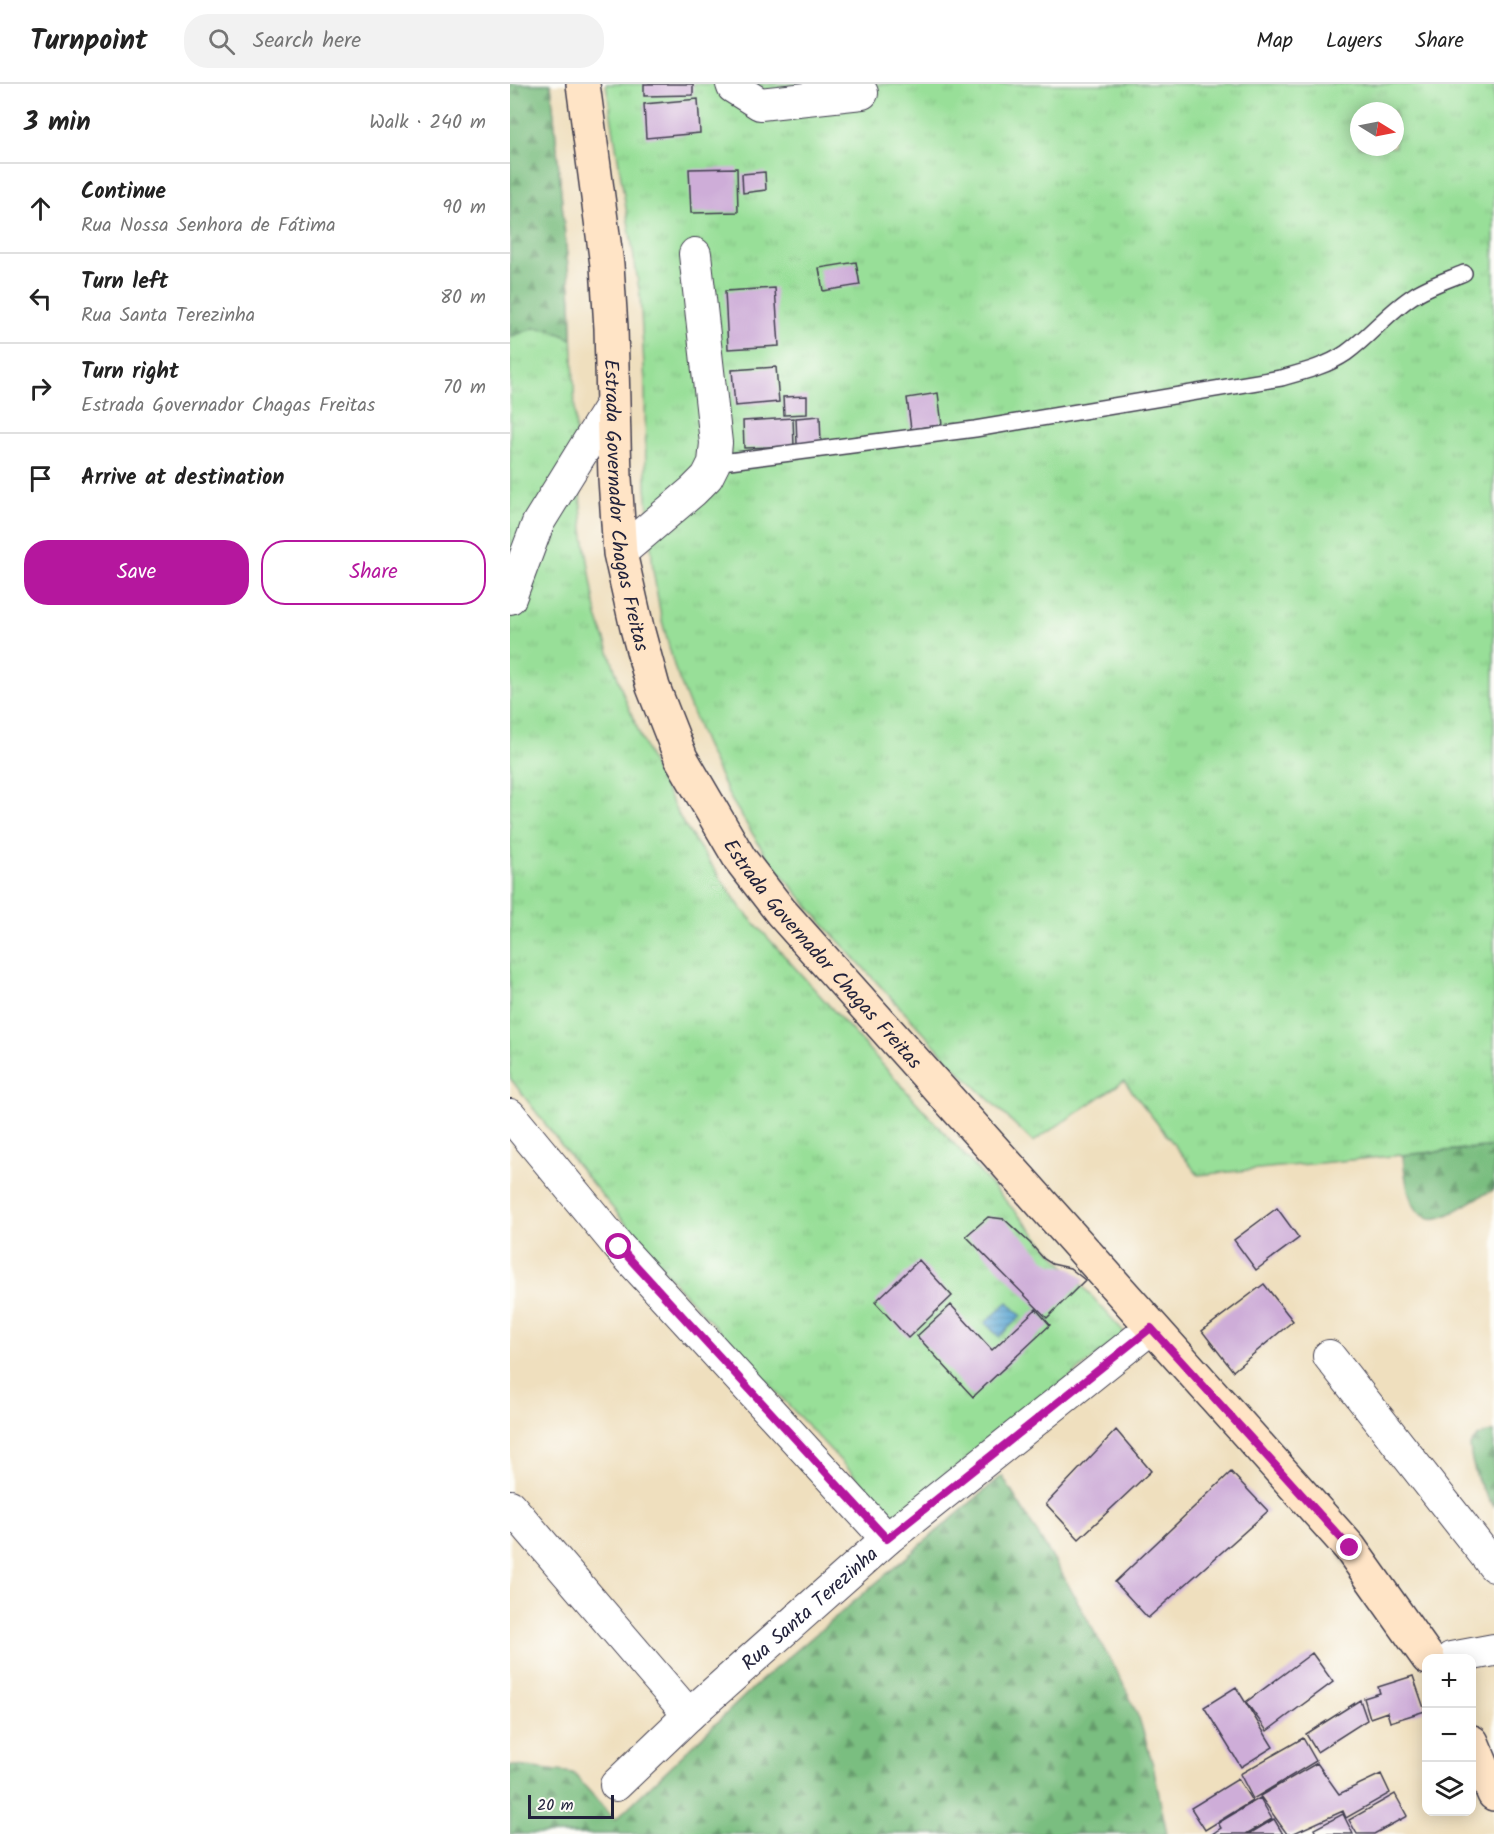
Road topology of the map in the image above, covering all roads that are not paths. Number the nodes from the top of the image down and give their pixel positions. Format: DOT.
graph roads {
  1 [pos="582,84"];
  2 [pos="732,84"];
  3 [pos="862,93"];
  4 [pos="694,254"];
  5 [pos="1464,273"];
  6 [pos="614,402"];
  7 [pos="714,463"];
  8 [pos="620,552"];
  9 [pos="510,598"];
  10 [pos="510,1115"];
  11 [pos="1151,1328"];
  12 [pos="1329,1356"];
  13 [pos="510,1506"];
  14 [pos="887,1539"];
  15 [pos="1494,1566"];
  16 [pos="1494,1650"];
  17 [pos="1424,1654"];
  18 [pos="1475,1654"];
  19 [pos="689,1715"];
  20 [pos="1476,1751"];
  21 [pos="616,1785"];
  22 [pos="1494,1794"];
  1 -- 6 [label="main road, Estrada Governador Chagas Freitas"];
  2 -- 3 [label="street"];
  4 -- 7 [label="street"];
  5 -- 7 [label="lane"];
  6 -- 8 [label="main road, Estrada Governador Chagas Freitas"];
  6 -- 9 [label="street"];
  7 -- 8 [label="street"];
  8 -- 11 [label="main road, Estrada Governador Chagas Freitas"];
  10 -- 14 [label="street"];
  11 -- 14 [label="street, Rua Santa Terezinha"];
  11 -- 17 [label="main road, Estrada Governador Chagas Freitas"];
  12 -- 15 [label="street"];
  13 -- 19 [label="street"];
  14 -- 19 [label="street, Rua Santa Terezinha"];
  16 -- 18 [label="street"];
  19 -- 21 [label="street, Rua Santa Terezinha"];
  20 -- 22 [label="main road"];
}
